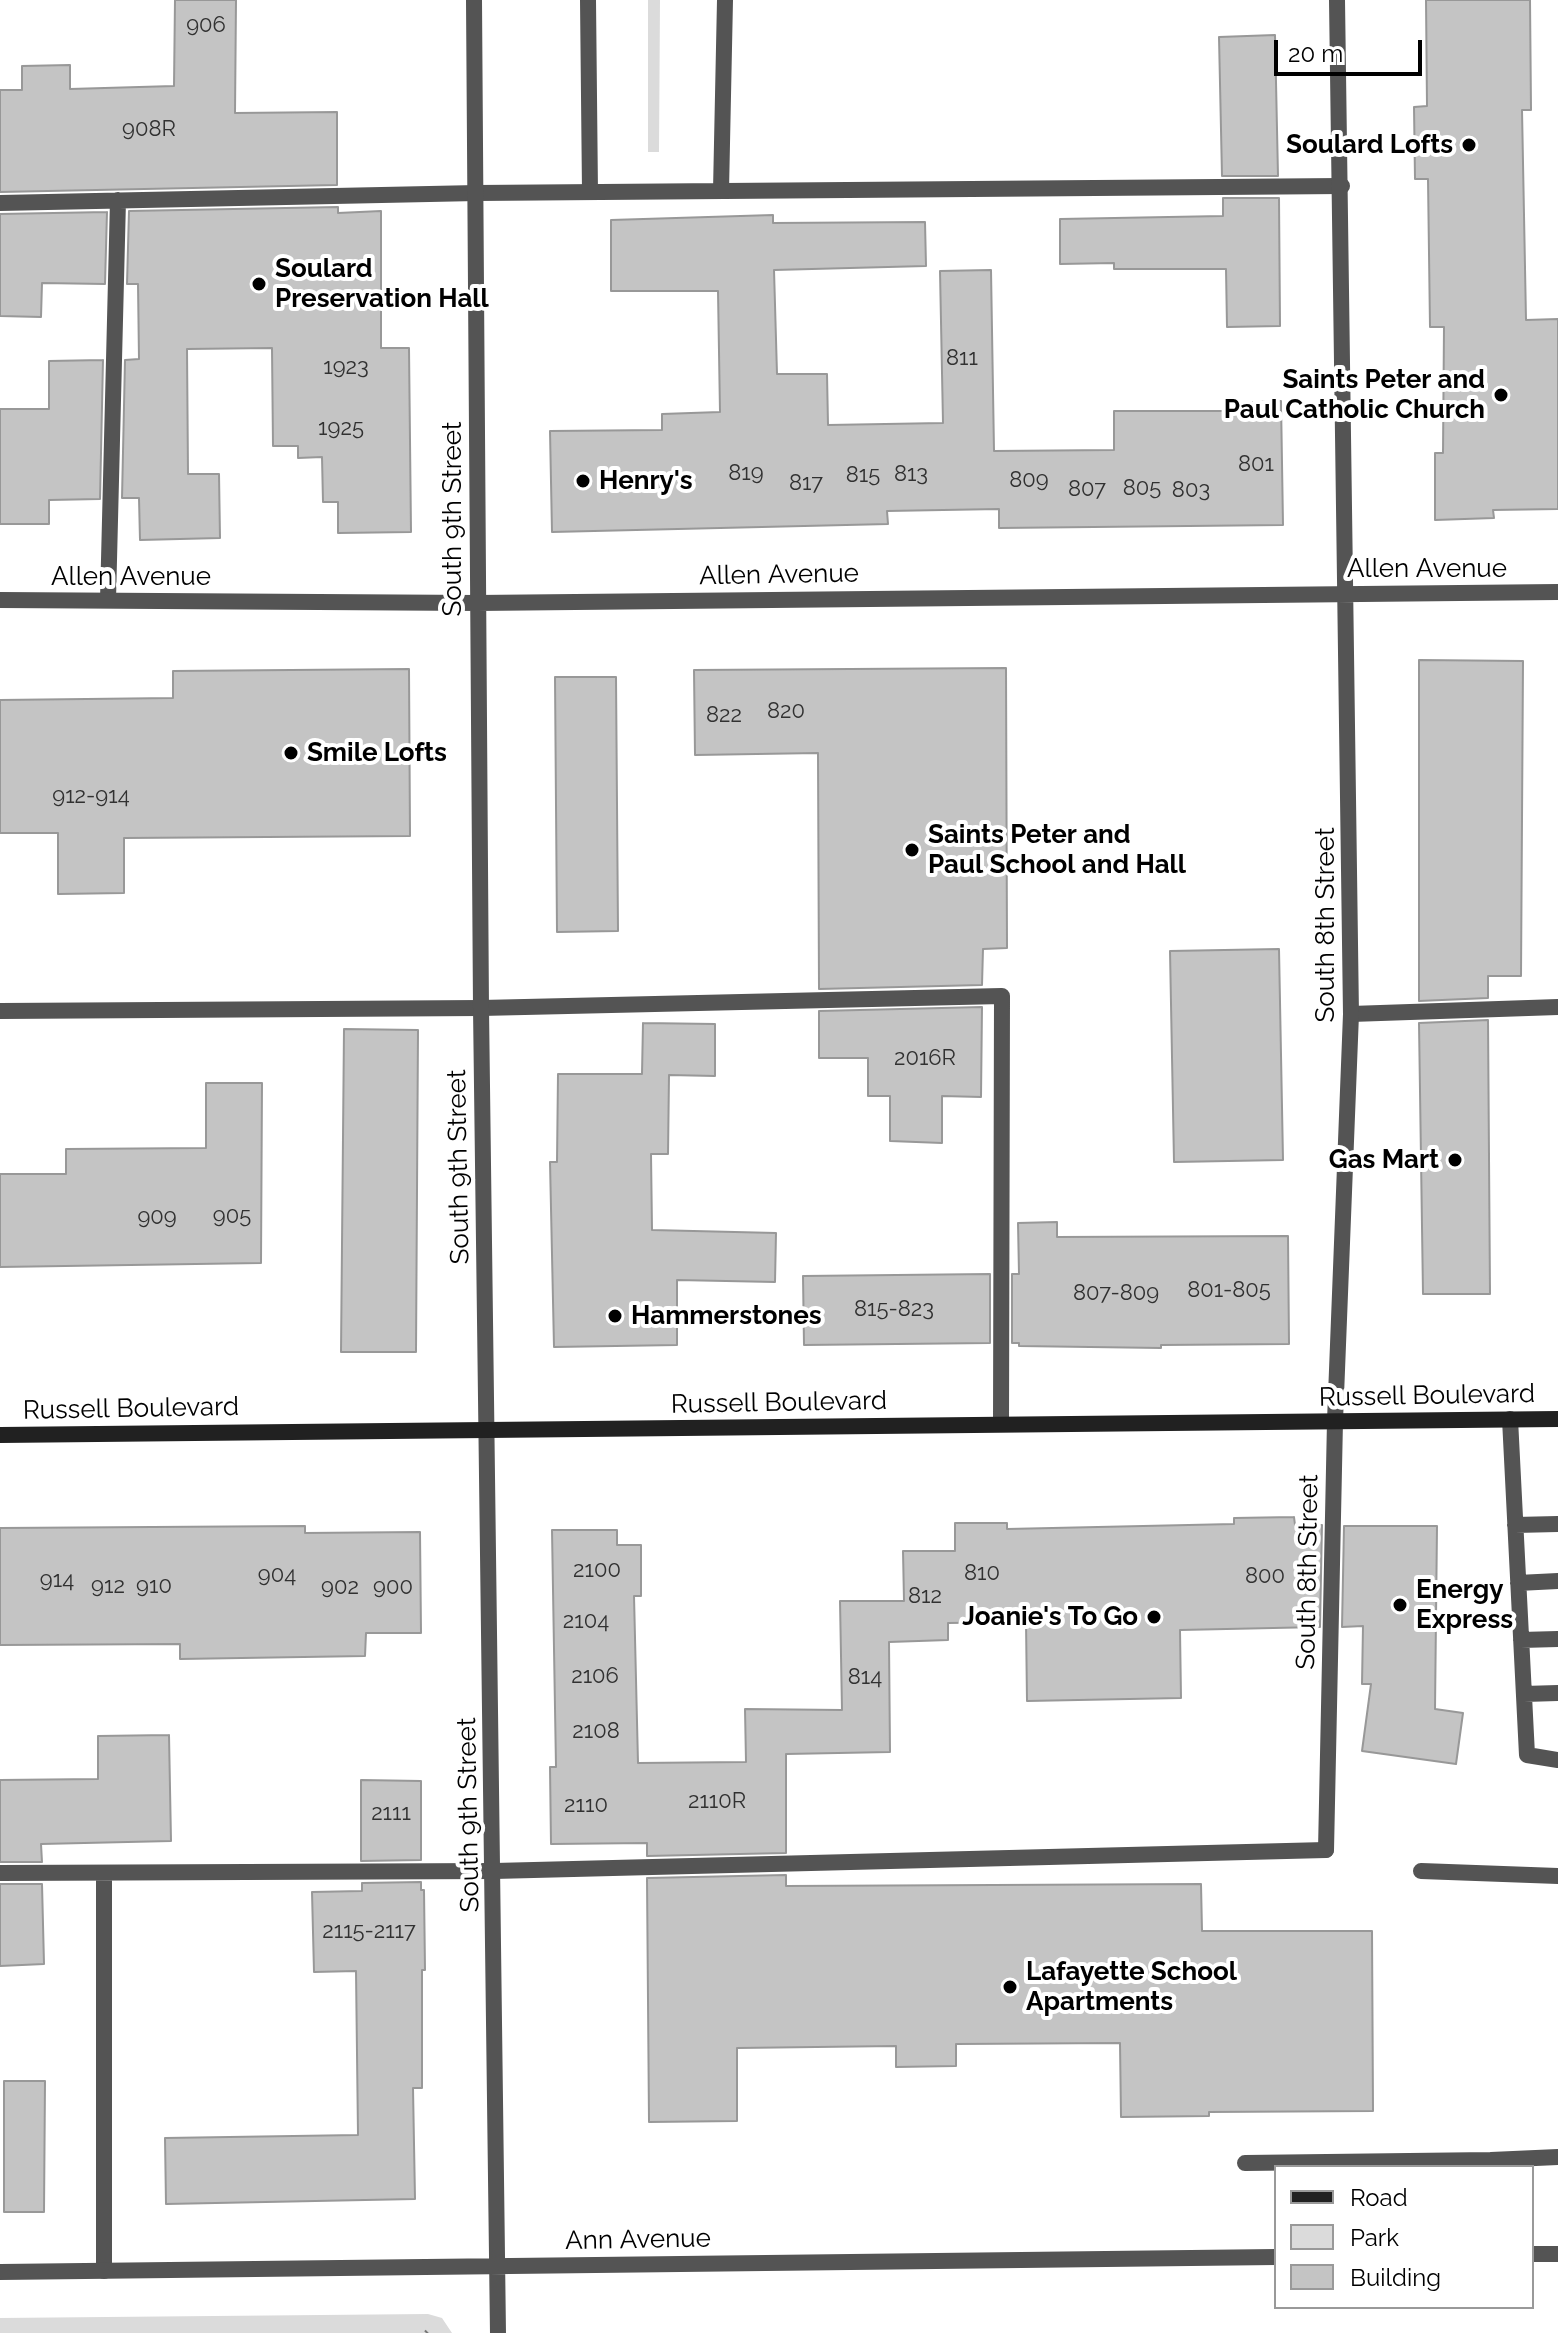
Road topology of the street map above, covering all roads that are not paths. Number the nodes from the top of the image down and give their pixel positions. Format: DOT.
graph roads {
  1 [pos="474,0"];
  2 [pos="588,0"];
  3 [pos="725,0"];
  4 [pos="1337,0"];
  5 [pos="1342,186"];
  6 [pos="721,191"];
  7 [pos="590,192"];
  8 [pos="477,193"];
  9 [pos="118,200"];
  10 [pos="0,203"];
  11 [pos="1558,592"];
  12 [pos="1348,593"];
  13 [pos="0,600"];
  14 [pos="108,600"];
  15 [pos="477,603"];
  16 [pos="1558,1007"];
  17 [pos="481,1008"];
  18 [pos="0,1011"];
  19 [pos="1351,1014"];
  20 [pos="1510,1419"];
  21 [pos="1558,1419"];
  22 [pos="1335,1421"];
  23 [pos="1001,1424"];
  24 [pos="487,1430"];
  25 [pos="0,1435"];
  26 [pos="1558,1524"];
  27 [pos="1515,1525"];
  28 [pos="1558,1581"];
  29 [pos="1518,1583"];
  30 [pos="1558,1639"];
  31 [pos="1521,1640"];
  32 [pos="1558,1693"];
  33 [pos="1524,1694"];
  34 [pos="1558,1760"];
  35 [pos="494,1871"];
  36 [pos="1421,1871"];
  37 [pos="0,1873"];
  38 [pos="104,1873"];
  39 [pos="1558,1876"];
  40 [pos="1558,2157"];
  41 [pos="1245,2163"];
  42 [pos="1491,2163"];
  43 [pos="1534,2254"];
  44 [pos="1558,2254"];
  45 [pos="1274,2257"];
  46 [pos="497,2265"];
  47 [pos="104,2271"];
  48 [pos="0,2272"];
  49 [pos="498,2333"];
  1 -- 8 [label="street, South 9th Street"];
  2 -- 7 [label="street"];
  3 -- 6 [label="street"];
  4 -- 5 [label="street, South 8th Street"];
  5 -- 6 [label="street"];
  5 -- 12 [label="street, South 8th Street"];
  6 -- 7 [label="street"];
  7 -- 8 [label="street"];
  8 -- 9 [label="street"];
  8 -- 15 [label="street, South 9th Street"];
  9 -- 10 [label="street"];
  9 -- 14 [label="street"];
  11 -- 12 [label="street, Allen Avenue"];
  12 -- 15 [label="street, Allen Avenue"];
  12 -- 19 [label="street, South 8th Street"];
  13 -- 14 [label="street, Allen Avenue"];
  14 -- 15 [label="street, Allen Avenue"];
  15 -- 17 [label="street, South 9th Street"];
  16 -- 19 [label="street"];
  17 -- 18 [label="street"];
  17 -- 23 [label="street"];
  17 -- 24 [label="street, South 9th Street"];
  19 -- 22 [label="street, South 8th Street"];
  20 -- 21 [label="main road, Russell Boulevard"];
  20 -- 22 [label="main road, Russell Boulevard"];
  20 -- 27 [label="street"];
  22 -- 23 [label="main road, Russell Boulevard"];
  22 -- 35 [label="street, South 8th Street"];
  23 -- 24 [label="main road, Russell Boulevard"];
  24 -- 25 [label="main road, Russell Boulevard"];
  24 -- 35 [label="street, South 9th Street"];
  26 -- 27 [label="street"];
  27 -- 29 [label="street"];
  28 -- 29 [label="street"];
  29 -- 31 [label="street"];
  30 -- 31 [label="street"];
  31 -- 33 [label="street"];
  32 -- 33 [label="street"];
  33 -- 34 [label="street"];
  35 -- 38 [label="street"];
  35 -- 46 [label="street, South 9th Street"];
  36 -- 39 [label="street"];
  37 -- 38 [label="street"];
  38 -- 47 [label="street"];
  40 -- 42 [label="street"];
  41 -- 42 [label="street"];
  43 -- 44 [label="street"];
  45 -- 46 [label="street, Ann Avenue"];
  46 -- 47 [label="street, Ann Avenue"];
  46 -- 49 [label="street, South 9th Street"];
  47 -- 48 [label="street, Ann Avenue"];
}
